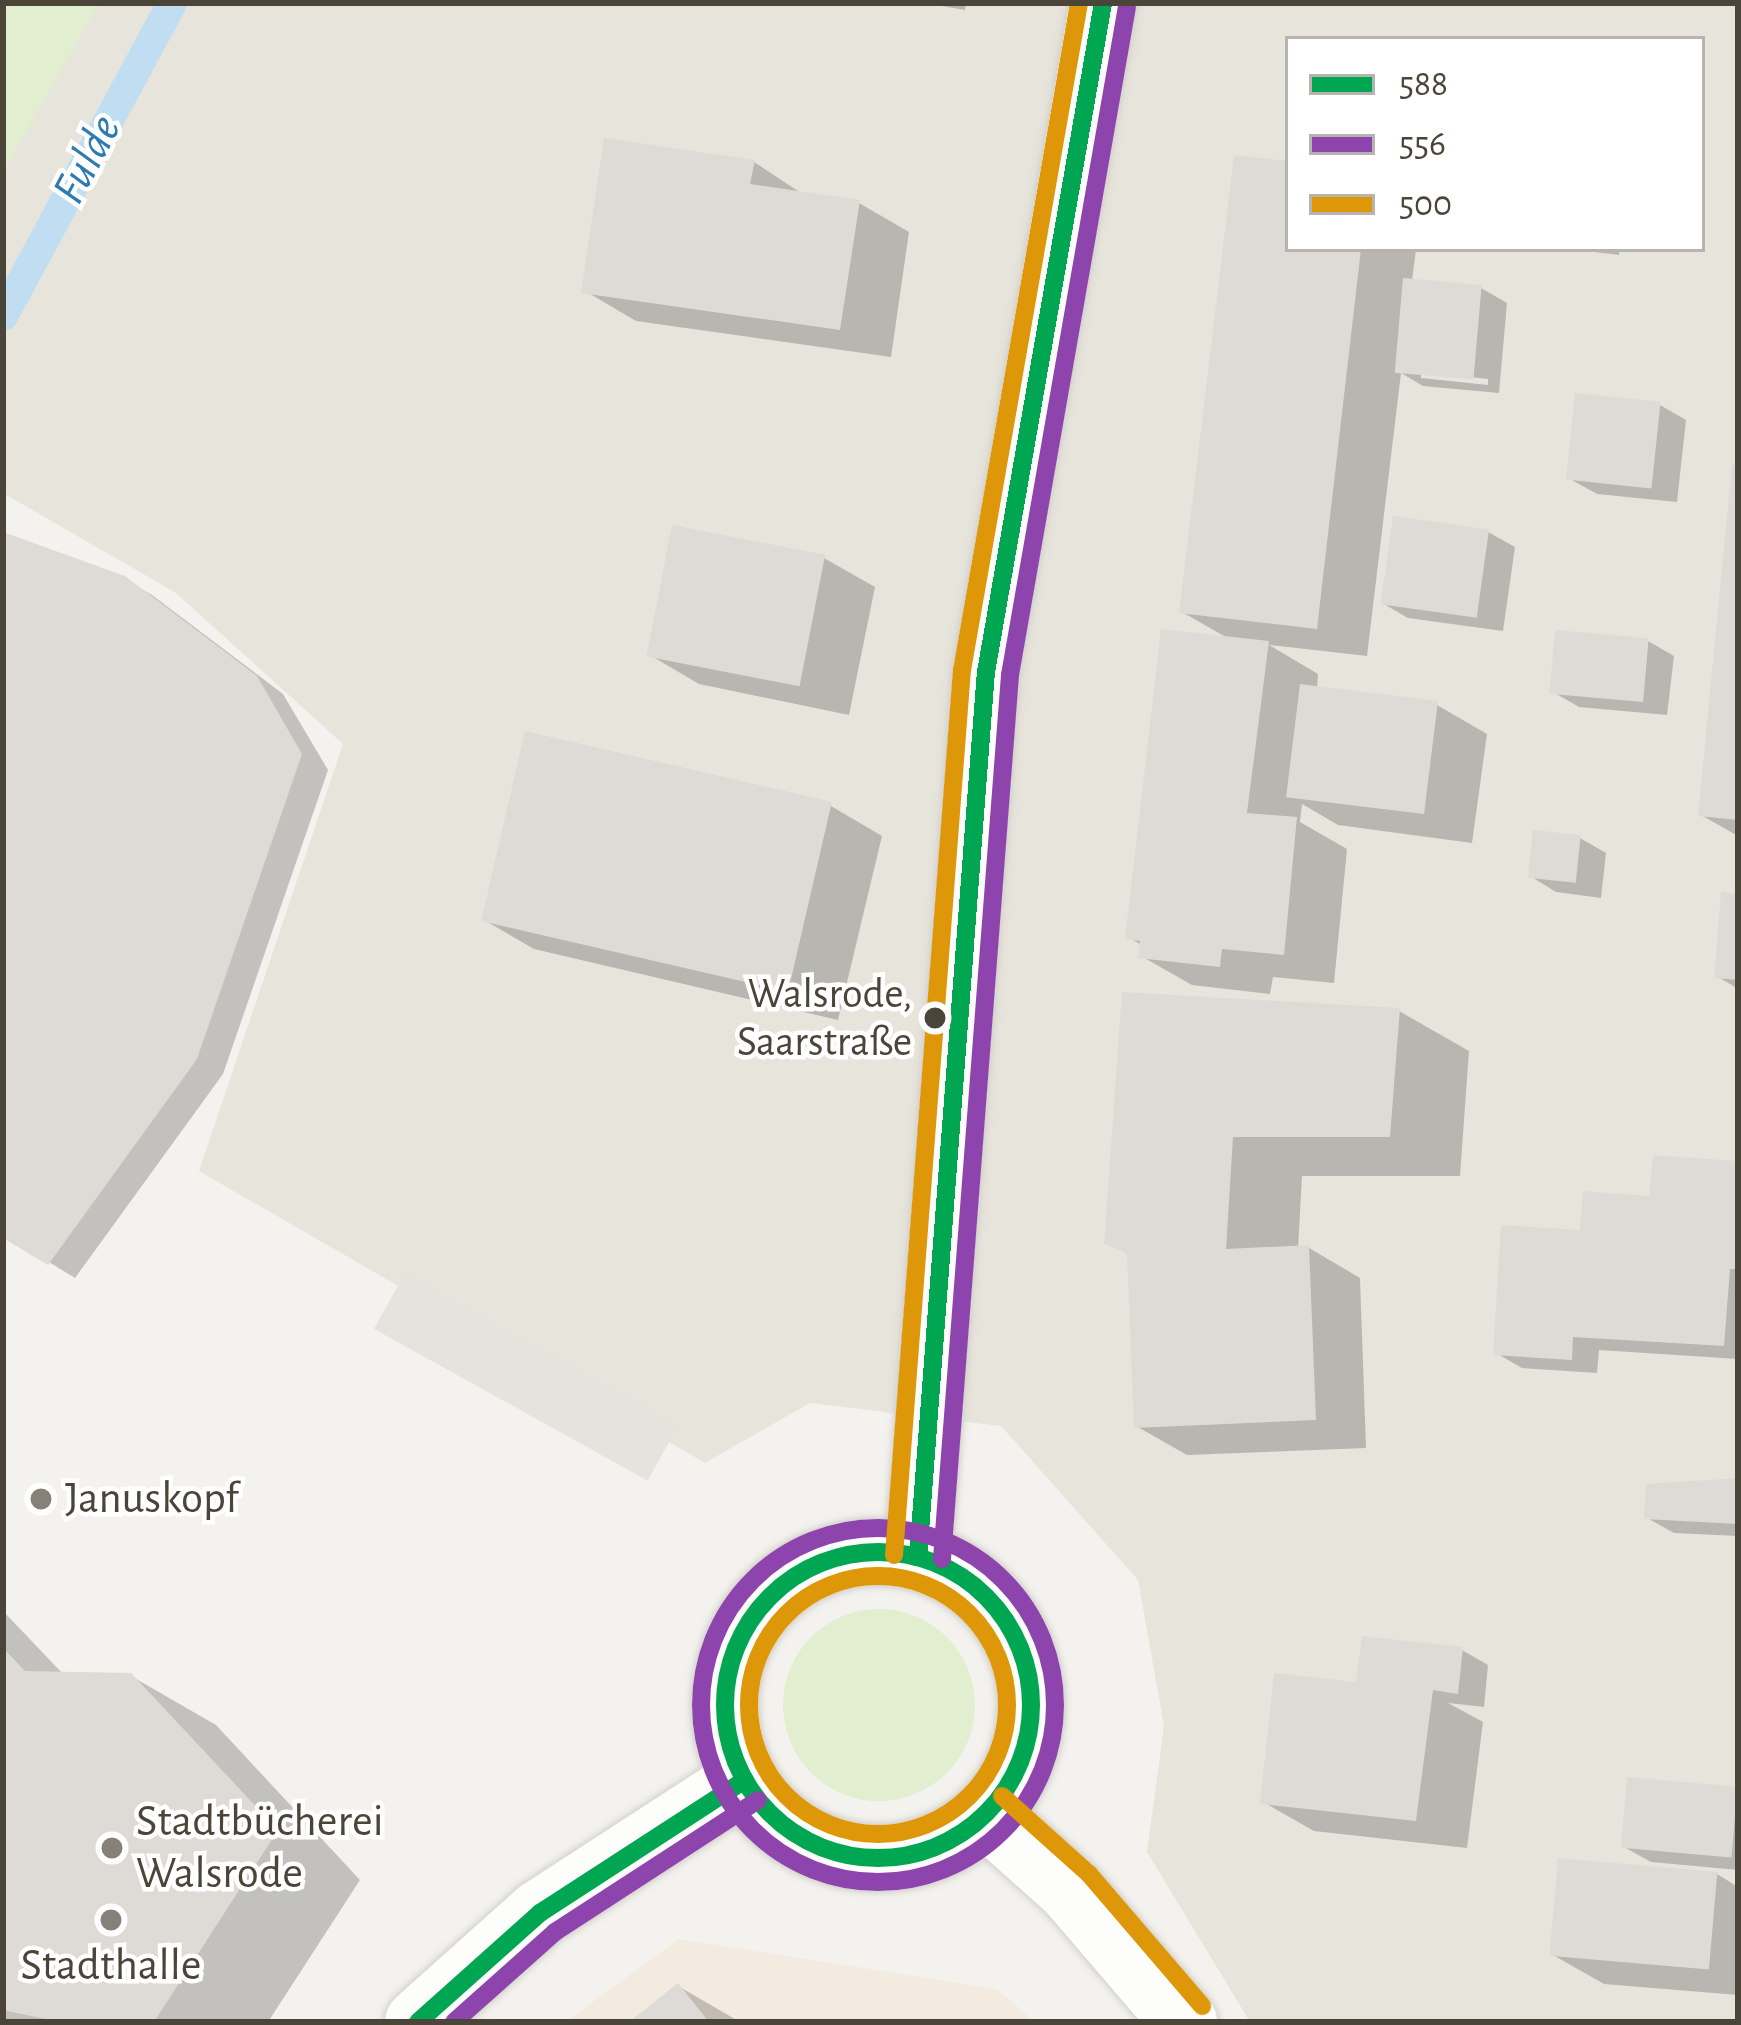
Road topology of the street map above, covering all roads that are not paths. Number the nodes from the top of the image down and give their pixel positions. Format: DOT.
graph roads {
  1 [pos="1103,3"];
  2 [pos="918,1557"];
  3 [pos="745,1780"];
  4 [pos="986,1814"];
  5 [pos="418,2022"];
  6 [pos="1184,2022"];
  1 -- 2 [label="street"];
  2 -- 3 [label="street"];
  2 -- 4 [label="street"];
  3 -- 4 [label="street"];
  3 -- 5 [label="street"];
  4 -- 6 [label="street"];
}
